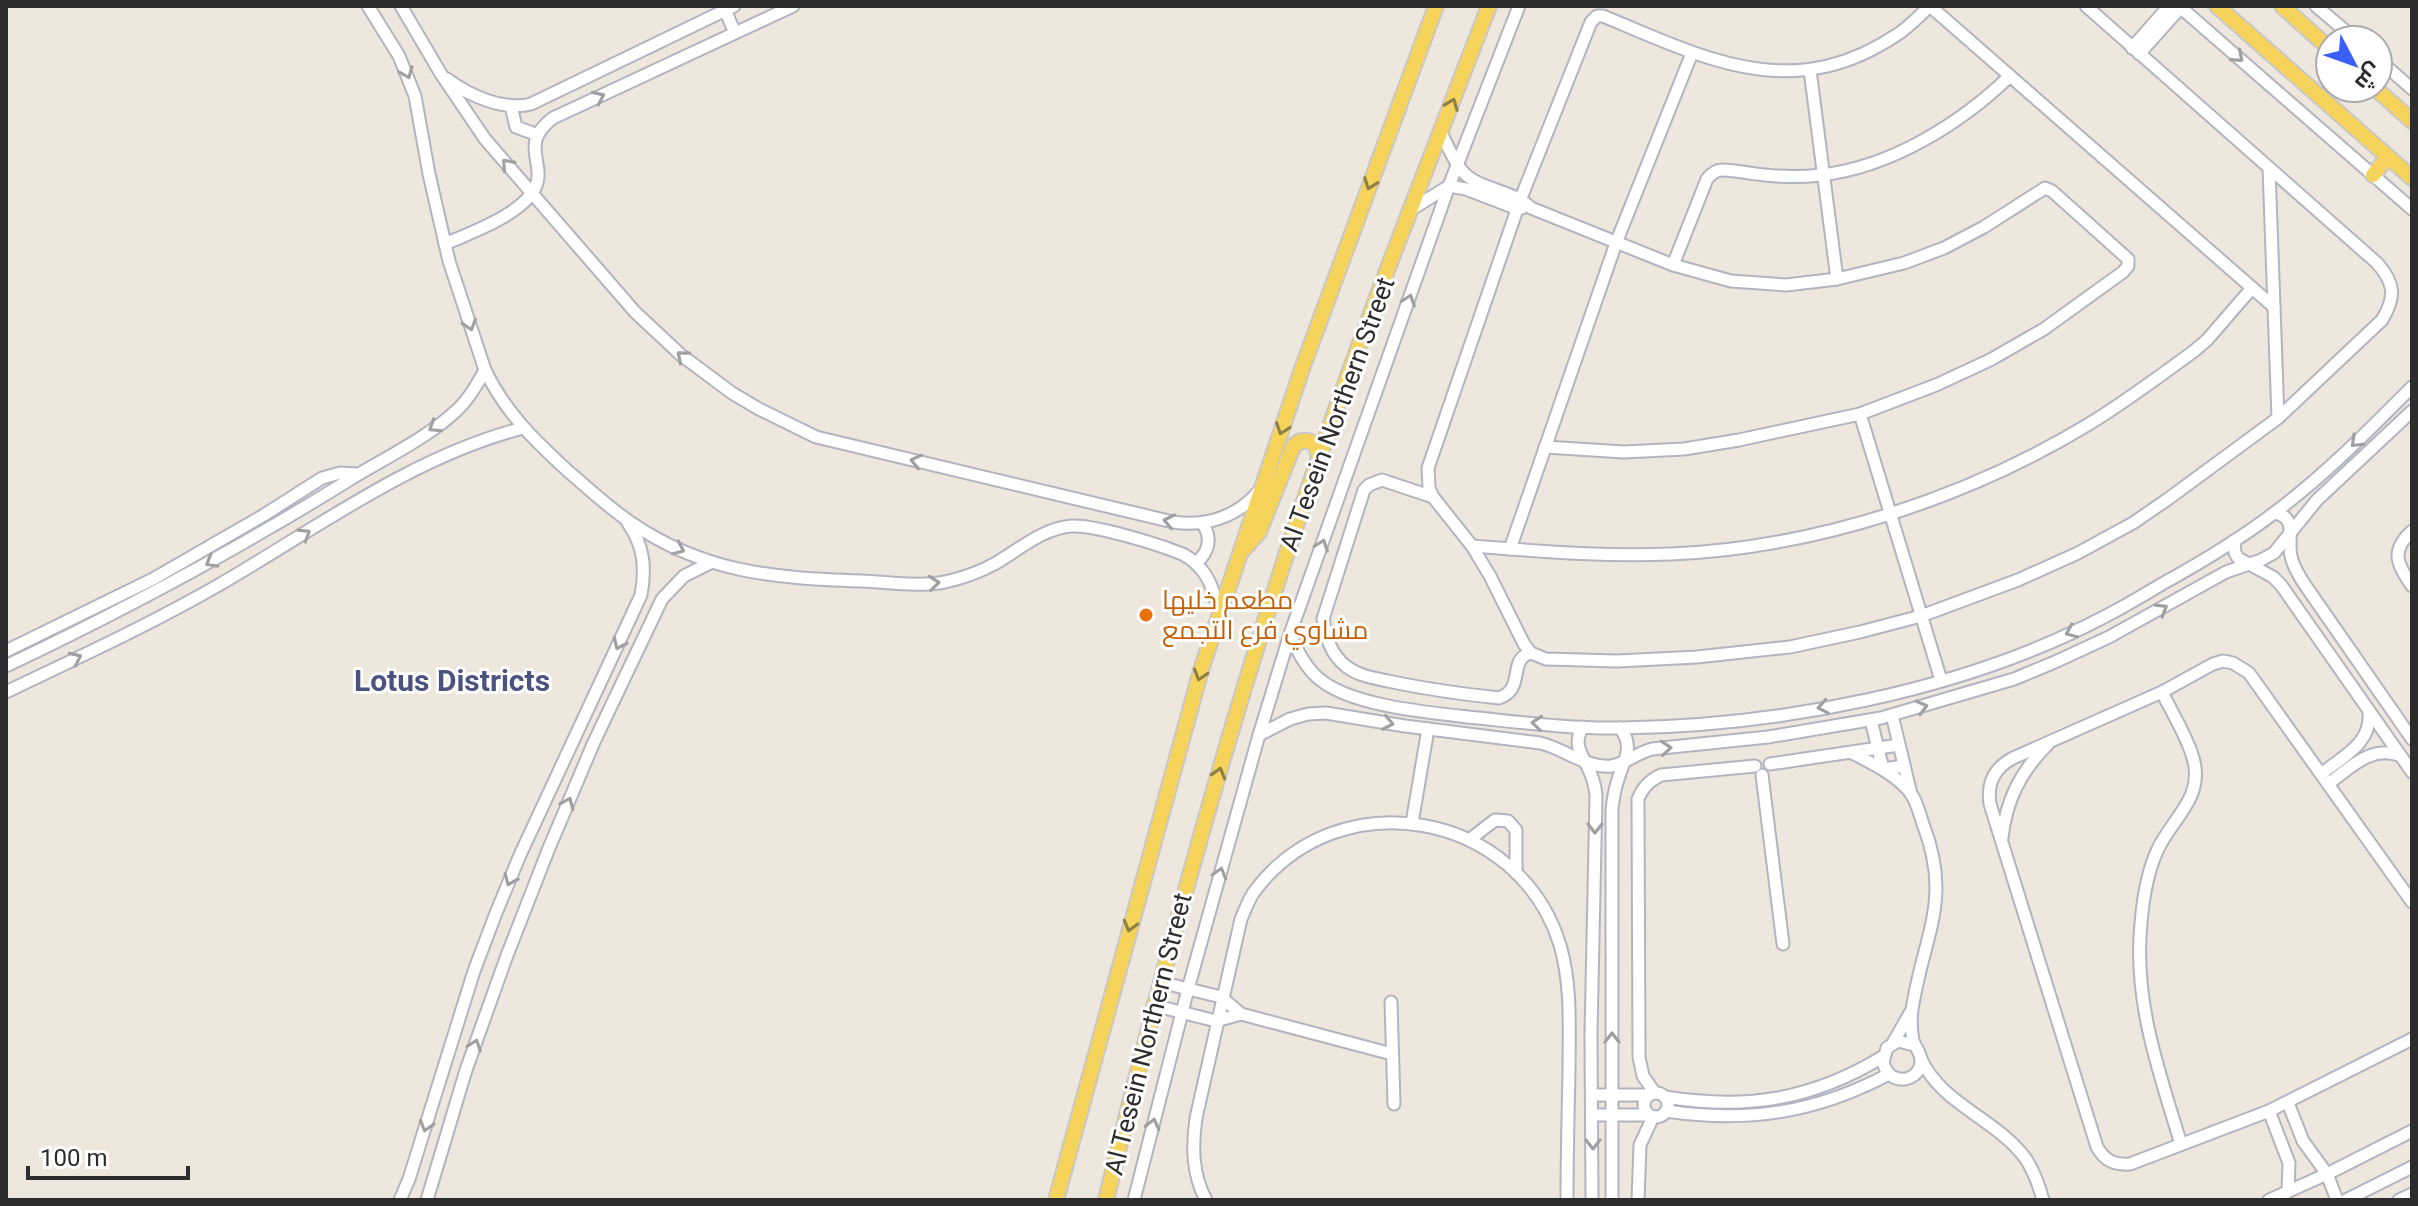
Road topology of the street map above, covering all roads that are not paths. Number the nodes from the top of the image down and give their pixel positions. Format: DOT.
graph roads {
  1 [pos="368,6"];
  2 [pos="401,6"];
  3 [pos="793,6"];
  4 [pos="1436,6"];
  5 [pos="1489,6"];
  6 [pos="1519,6"];
  7 [pos="2086,6"];
  8 [pos="2176,6"];
  9 [pos="2217,6"];
  10 [pos="2282,6"];
  11 [pos="2316,6"];
  12 [pos="729,8"];
  13 [pos="2337,24"];
  14 [pos="735,33"];
  15 [pos="2314,35"];
  16 [pos="2136,51"];
  17 [pos="1692,53"];
  18 [pos="1810,70"];
  19 [pos="2394,73"];
  20 [pos="441,74"];
  21 [pos="2010,76"];
  22 [pos="2412,89"];
  23 [pos="2393,104"];
  24 [pos="511,106"];
  25 [pos="2412,121"];
  26 [pos="1441,133"];
  27 [pos="538,135"];
  28 [pos="2388,157"];
  29 [pos="1458,164"];
  30 [pos="2269,168"];
  31 [pos="1823,175"];
  32 [pos="2373,175"];
  33 [pos="2412,178"];
  34 [pos="1449,186"];
  35 [pos="531,193"];
  36 [pos="1520,204"];
  37 [pos="1412,209"];
  38 [pos="2412,209"];
  39 [pos="1616,243"];
  40 [pos="445,244"];
  41 [pos="1673,265"];
  42 [pos="1837,279"];
  43 [pos="2252,288"];
  44 [pos="2274,307"];
  45 [pos="485,370"];
  46 [pos="2412,387"];
  47 [pos="2412,411"];
  48 [pos="1860,414"];
  49 [pos="2278,418"];
  50 [pos="523,428"];
  51 [pos="1545,447"];
  52 [pos="1319,458"];
  53 [pos="358,474"];
  54 [pos="1262,487"];
  55 [pos="1433,497"];
  56 [pos="2275,513"];
  57 [pos="1890,514"];
  58 [pos="626,519"];
  59 [pos="1203,524"];
  60 [pos="2290,530"];
  61 [pos="2412,531"];
  62 [pos="2234,541"];
  63 [pos="1472,546"];
  64 [pos="1510,549"];
  65 [pos="1241,551"];
  66 [pos="712,562"];
  67 [pos="1196,563"];
  68 [pos="2248,564"];
  69 [pos="2412,586"];
  70 [pos="1220,614"];
  71 [pos="1921,616"];
  72 [pos="1290,634"];
  73 [pos="6,651"];
  74 [pos="1531,653"];
  75 [pos="6,666"];
  76 [pos="1941,680"];
  77 [pos="6,692"];
  78 [pos="2162,692"];
  79 [pos="1348,695"];
  80 [pos="2368,708"];
  81 [pos="1344,714"];
  82 [pos="1892,715"];
  83 [pos="1871,720"];
  84 [pos="1583,727"];
  85 [pos="1620,728"];
  86 [pos="1428,729"];
  87 [pos="1259,735"];
  88 [pos="2412,739"];
  89 [pos="2051,741"];
  90 [pos="1899,745"];
  91 [pos="1878,748"];
  92 [pos="1852,753"];
  93 [pos="2401,756"];
  94 [pos="1583,760"];
  95 [pos="1626,761"];
  96 [pos="1904,766"];
  97 [pos="1883,769"];
  98 [pos="1758,770"];
  99 [pos="2412,772"];
  100 [pos="2321,774"];
  101 [pos="2328,784"];
  102 [pos="1911,795"];
  103 [pos="1412,823"];
  104 [pos="1469,840"];
  105 [pos="2002,842"];
  106 [pos="1516,873"];
  107 [pos="2412,902"];
  108 [pos="1783,944"];
  109 [pos="1160,982"];
  110 [pos="1188,989"];
  111 [pos="1221,997"];
  112 [pos="1391,1002"];
  113 [pos="1153,1005"];
  114 [pos="1912,1009"];
  115 [pos="1181,1013"];
  116 [pos="1241,1014"];
  117 [pos="1216,1021"];
  118 [pos="1569,1034"];
  119 [pos="1591,1034"];
  120 [pos="2412,1039"];
  121 [pos="1893,1043"];
  122 [pos="1914,1045"];
  123 [pos="1392,1054"];
  124 [pos="1884,1056"];
  125 [pos="1921,1059"];
  126 [pos="1591,1060"];
  127 [pos="1569,1061"];
  128 [pos="1889,1074"];
  129 [pos="1911,1077"];
  130 [pos="1939,1087"];
  131 [pos="1592,1095"];
  132 [pos="1612,1095"];
  133 [pos="1656,1095"];
  134 [pos="2288,1103"];
  135 [pos="1394,1104"];
  136 [pos="1666,1111"];
  137 [pos="2269,1111"];
  138 [pos="1593,1115"];
  139 [pos="1612,1115"];
  140 [pos="1651,1116"];
  141 [pos="2294,1120"];
  142 [pos="2276,1127"];
  143 [pos="2412,1131"];
  144 [pos="2181,1144"];
  145 [pos="2412,1167"];
  146 [pos="2327,1174"];
  147 [pos="2288,1192"];
  148 [pos="2412,1194"];
  149 [pos="400,1200"];
  150 [pos="427,1200"];
  151 [pos="1056,1200"];
  152 [pos="1106,1200"];
  153 [pos="1134,1200"];
  154 [pos="1206,1200"];
  155 [pos="1567,1200"];
  156 [pos="1592,1200"];
  157 [pos="1612,1200"];
  158 [pos="1638,1200"];
  159 [pos="2043,1200"];
  160 [pos="2269,1200"];
  161 [pos="2337,1200"];
  162 [pos="2346,1200"];
  163 [pos="2399,1200"];
  1 -- 40 [label="street, one-way"];
  2 -- 20 [label="street"];
  3 -- 14 [label="street"];
  4 -- 54 [label="main road, Al Tesein Northern Street, one-way"];
  26 -- 5 [label="main road, Al Tesein Northern Street, one-way"];
  6 -- 29 [label="street"];
  7 -- 16 [label="street"];
  8 -- 16 [label="street"];
  8 -- 32 [label="street, one-way"];
  9 -- 28 [label="main road"];
  10 -- 15 [label="main road"];
  11 -- 13 [label="street"];
  12 -- 14 [label="street"];
  12 -- 24 [label="street"];
  27 -- 14 [label="street, one-way"];
  16 -- 30 [label="street"];
  17 -- 18 [label="street"];
  17 -- 36 [label="street"];
  17 -- 39 [label="street"];
  18 -- 21 [label="street"];
  18 -- 31 [label="street"];
  19 -- 22 [label="street"];
  20 -- 24 [label="street"];
  35 -- 20 [label="street, one-way"];
  21 -- 31 [label="street"];
  21 -- 43 [label="street"];
  23 -- 25 [label="main road"];
  24 -- 27 [label="street"];
  26 -- 29 [label="street"];
  26 -- 37 [label="main road, Al Tesein Northern Street"];
  27 -- 35 [label="street"];
  28 -- 32 [label="main road"];
  28 -- 33 [label="main road"];
  29 -- 34 [label="street"];
  29 -- 36 [label="street"];
  30 -- 44 [label="street"];
  30 -- 49 [label="street"];
  31 -- 41 [label="street"];
  31 -- 42 [label="street"];
  32 -- 38 [label="street"];
  34 -- 36 [label="street"];
  34 -- 37 [label="street"];
  72 -- 34 [label="street, one-way"];
  35 -- 40 [label="street"];
  59 -- 35 [label="street, one-way"];
  36 -- 39 [label="street"];
  36 -- 55 [label="street"];
  37 -- 52 [label="main road, Al Tesein Northern Street"];
  39 -- 41 [label="street"];
  39 -- 51 [label="street"];
  40 -- 45 [label="street, one-way"];
  41 -- 42 [label="street"];
  42 -- 48 [label="street"];
  43 -- 44 [label="street"];
  43 -- 57 [label="street"];
  44 -- 49 [label="street"];
  45 -- 50 [label="street"];
  45 -- 53 [label="street, one-way"];
  46 -- 56 [label="street, one-way"];
  47 -- 60 [label="street"];
  48 -- 51 [label="street"];
  48 -- 57 [label="street"];
  49 -- 71 [label="street"];
  50 -- 58 [label="street"];
  77 -- 50 [label="street, one-way"];
  51 -- 64 [label="street"];
  52 -- 65 [label="main road"];
  109 -- 52 [label="main road, Al Tesein Northern Street, one-way"];
  53 -- 73 [label="street"];
  53 -- 75 [label="street, one-way"];
  54 -- 59 [label="street"];
  54 -- 65 [label="main road, Al Tesein Northern Street"];
  55 -- 63 [label="street"];
  55 -- 74 [label="street"];
  56 -- 60 [label="street"];
  56 -- 62 [label="street"];
  57 -- 64 [label="street"];
  57 -- 71 [label="street"];
  58 -- 66 [label="street, one-way"];
  58 -- 149 [label="street, one-way"];
  59 -- 67 [label="street"];
  60 -- 68 [label="street"];
  60 -- 88 [label="street"];
  61 -- 69 [label="street"];
  62 -- 68 [label="street"];
  62 -- 76 [label="street, one-way"];
  63 -- 64 [label="street"];
  63 -- 74 [label="street"];
  65 -- 70 [label="main road, Al Tesein Northern Street"];
  66 -- 67 [label="street, one-way"];
  150 -- 66 [label="street, one-way"];
  67 -- 70 [label="street"];
  68 -- 80 [label="street"];
  82 -- 68 [label="street, one-way"];
  70 -- 151 [label="main road, Al Tesein Northern Street, one-way"];
  71 -- 74 [label="street"];
  71 -- 76 [label="street"];
  72 -- 79 [label="street"];
  72 -- 87 [label="street"];
  76 -- 85 [label="street, one-way"];
  78 -- 89 [label="street"];
  78 -- 100 [label="street"];
  78 -- 144 [label="street"];
  79 -- 81 [label="street"];
  84 -- 79 [label="street, one-way"];
  80 -- 93 [label="street"];
  80 -- 100 [label="street"];
  81 -- 86 [label="street, one-way"];
  81 -- 87 [label="street"];
  82 -- 83 [label="street"];
  82 -- 90 [label="street"];
  83 -- 91 [label="street"];
  95 -- 83 [label="street, one-way"];
  84 -- 85 [label="street"];
  84 -- 94 [label="street"];
  85 -- 95 [label="street"];
  86 -- 94 [label="street"];
  86 -- 103 [label="street"];
  110 -- 87 [label="street, one-way"];
  89 -- 105 [label="street"];
  89 -- 105 [label="street"];
  90 -- 91 [label="street"];
  90 -- 96 [label="street"];
  91 -- 92 [label="street"];
  91 -- 97 [label="street"];
  92 -- 97 [label="street"];
  92 -- 98 [label="street"];
  93 -- 99 [label="street"];
  93 -- 101 [label="street"];
  94 -- 95 [label="street"];
  94 -- 119 [label="street, one-way"];
  132 -- 95 [label="street, one-way"];
  96 -- 97 [label="street"];
  96 -- 102 [label="street"];
  97 -- 102 [label="street"];
  98 -- 108 [label="street"];
  98 -- 133 [label="street"];
  100 -- 101 [label="street"];
  101 -- 107 [label="street"];
  102 -- 114 [label="street"];
  103 -- 104 [label="street"];
  103 -- 111 [label="street"];
  104 -- 106 [label="street"];
  104 -- 106 [label="street"];
  105 -- 144 [label="street"];
  106 -- 118 [label="street"];
  109 -- 110 [label="street"];
  109 -- 113 [label="main road, Al Tesein Northern Street"];
  110 -- 111 [label="street"];
  110 -- 115 [label="street"];
  111 -- 116 [label="street"];
  111 -- 117 [label="street"];
  112 -- 123 [label="street"];
  113 -- 115 [label="street"];
  113 -- 152 [label="main road, Al Tesein Northern Street"];
  114 -- 121 [label="street"];
  114 -- 122 [label="street"];
  115 -- 117 [label="street"];
  153 -- 115 [label="street, one-way"];
  116 -- 117 [label="street"];
  116 -- 123 [label="street"];
  117 -- 154 [label="street"];
  118 -- 119 [label="street"];
  118 -- 127 [label="street"];
  119 -- 126 [label="street"];
  120 -- 134 [label="street"];
  121 -- 122 [label="street"];
  121 -- 124 [label="street"];
  122 -- 125 [label="street"];
  123 -- 135 [label="street"];
  124 -- 128 [label="street"];
  124 -- 133 [label="street"];
  125 -- 129 [label="street"];
  125 -- 130 [label="street"];
  126 -- 127 [label="street"];
  126 -- 131 [label="street"];
  127 -- 155 [label="street"];
  128 -- 129 [label="street"];
  128 -- 136 [label="street"];
  129 -- 130 [label="street"];
  130 -- 159 [label="street"];
  131 -- 132 [label="street"];
  131 -- 138 [label="street"];
  132 -- 133 [label="street"];
  132 -- 139 [label="street"];
  133 -- 136 [label="street"];
  133 -- 140 [label="street"];
  134 -- 137 [label="street"];
  134 -- 141 [label="street"];
  136 -- 140 [label="street"];
  137 -- 142 [label="street"];
  137 -- 144 [label="street"];
  138 -- 139 [label="street"];
  138 -- 156 [label="street, one-way"];
  139 -- 140 [label="street"];
  139 -- 157 [label="street"];
  140 -- 158 [label="street"];
  141 -- 142 [label="street"];
  141 -- 146 [label="street"];
  142 -- 147 [label="street"];
  143 -- 146 [label="street"];
  145 -- 162 [label="street"];
  146 -- 147 [label="street"];
  146 -- 161 [label="street"];
  147 -- 160 [label="street"];
  148 -- 163 [label="street"];
}
